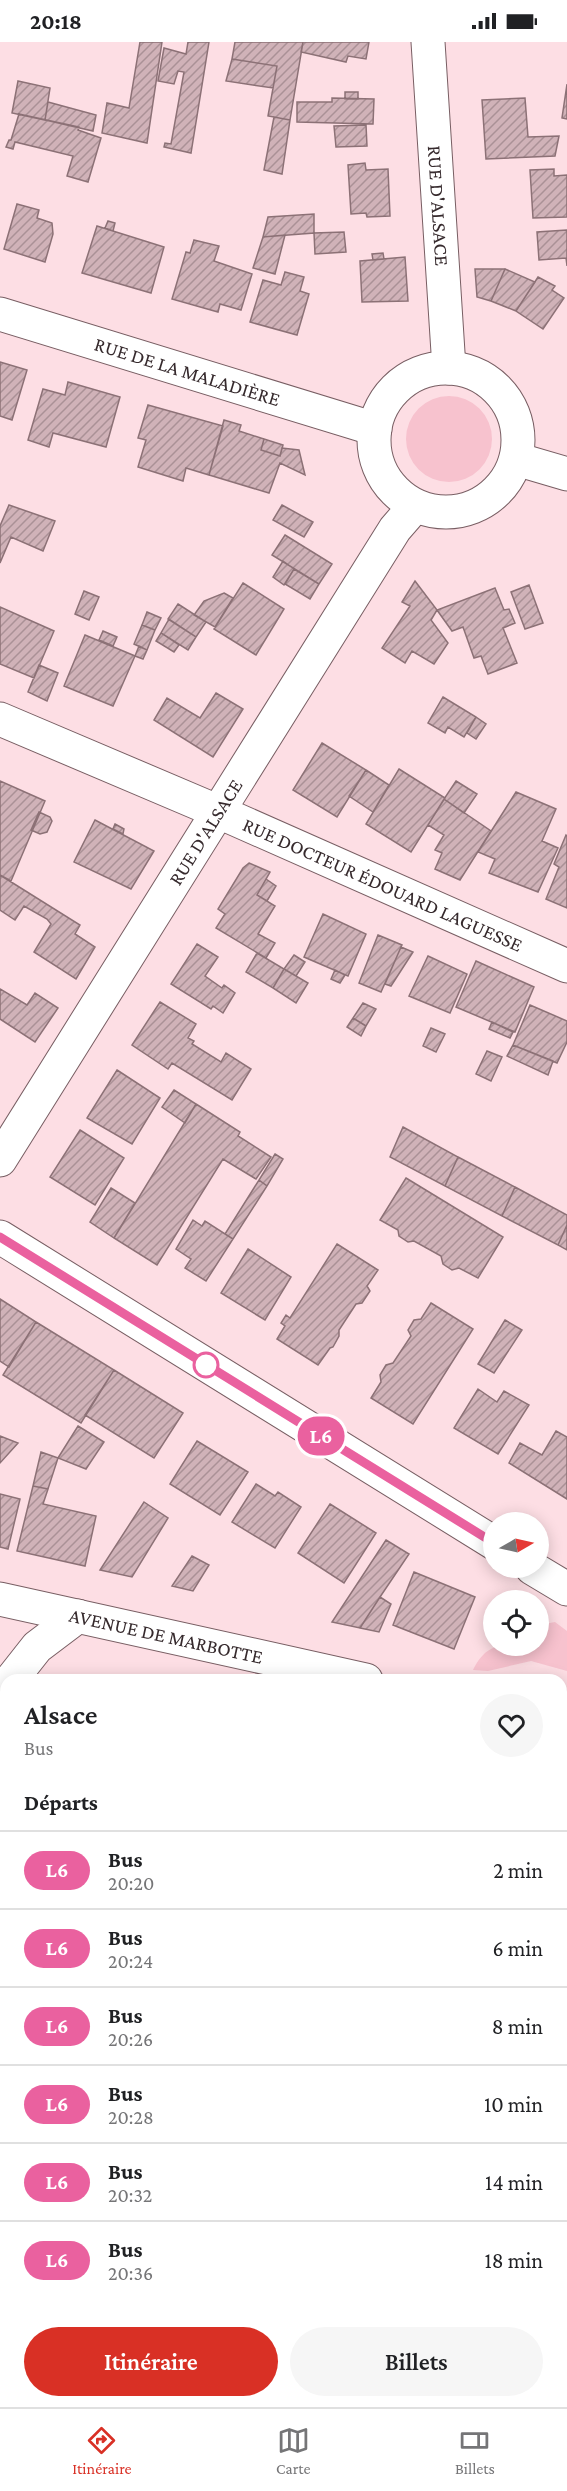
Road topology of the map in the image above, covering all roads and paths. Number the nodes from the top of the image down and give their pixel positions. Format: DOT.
graph roads {
  1 [pos="428,42"];
  2 [pos="0,314"];
  3 [pos="449,368"];
  4 [pos="375,429"];
  5 [pos="516,459"];
  6 [pos="567,474"];
  7 [pos="415,506"];
  8 [pos="0,719"];
  9 [pos="219,813"];
  10 [pos="567,966"];
  11 [pos="0,1160"];
  12 [pos="0,1237"];
  13 [pos="483,1536"];
  14 [pos="549,1578"];
  15 [pos="567,1589"];
  16 [pos="0,1599"];
  17 [pos="78,1616"];
  18 [pos="16,1674"];
  19 [pos="339,1674"];
  1 -- 3 [label="street, RUE D'ALSACE"];
  2 -- 4 [label="street, RUE DE LA MALADIÈRE"];
  3 -- 4 [label="street"];
  3 -- 5 [label="street"];
  4 -- 7 [label="street"];
  5 -- 6 [label="street"];
  5 -- 7 [label="street"];
  7 -- 9 [label="street, RUE D'ALSACE"];
  8 -- 9 [label="street, RUE DOCTEUR ÉDOUARD LAGUESSE"];
  9 -- 10 [label="street, RUE DOCTEUR ÉDOUARD LAGUESSE"];
  9 -- 11 [label="street, RUE D'ALSACE"];
  12 -- 13 [label="street"];
  14 -- 15 [label="street"];
  16 -- 17 [label="street, AVENUE DE MARBOTTE"];
  17 -- 18 [label="street"];
  17 -- 19 [label="street, AVENUE DE MARBOTTE"];
}
